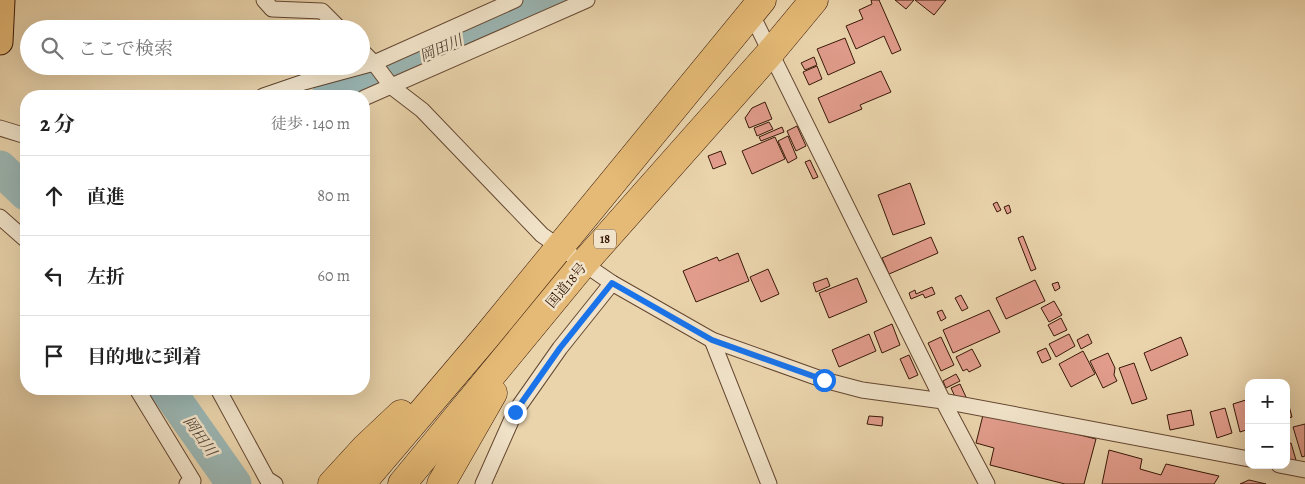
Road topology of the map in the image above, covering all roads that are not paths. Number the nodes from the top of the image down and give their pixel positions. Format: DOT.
graph roads {
  1 [pos="2,0"];
  2 [pos="264,0"];
  3 [pos="515,0"];
  4 [pos="587,0"];
  5 [pos="814,0"];
  6 [pos="753,4"];
  7 [pos="331,20"];
  8 [pos="0,42"];
  9 [pos="770,53"];
  10 [pos="370,59"];
  11 [pos="376,65"];
  12 [pos="370,66"];
  13 [pos="334,75"];
  14 [pos="390,85"];
  15 [pos="281,90"];
  16 [pos="370,95"];
  17 [pos="0,128"];
  18 [pos="20,134"];
  19 [pos="0,217"];
  20 [pos="20,235"];
  21 [pos="559,248"];
  22 [pos="583,264"];
  23 [pos="612,283"];
  24 [pos="524,334"];
  25 [pos="486,337"];
  26 [pos="712,340"];
  27 [pos="141,395"];
  28 [pos="221,395"];
  29 [pos="943,401"];
  30 [pos="1245,459"];
  31 [pos="1290,467"];
  32 [pos="1305,470"];
  33 [pos="187,484"];
  34 [pos="275,484"];
  35 [pos="332,484"];
  36 [pos="361,484"];
  37 [pos="402,484"];
  38 [pos="441,484"];
  39 [pos="483,484"];
  40 [pos="769,484"];
  41 [pos="987,484"];
  1 -- 8 [label="main road"];
  2 -- 7 [label="street"];
  3 -- 11 [label="street"];
  4 -- 14 [label="street"];
  5 -- 9 [label="highway, 国道18号 / 18"];
  6 -- 9 [label="street"];
  6 -- 21 [label="highway, 国道18号 / 18"];
  9 -- 22 [label="highway, 国道18号 / 18"];
  9 -- 29 [label="street"];
  10 -- 11 [label="street"];
  11 -- 12 [label="street"];
  11 -- 14 [label="street"];
  13 -- 15 [label="street"];
  14 -- 16 [label="street"];
  14 -- 21 [label="street"];
  17 -- 18 [label="street"];
  19 -- 20 [label="street"];
  21 -- 22 [label="street"];
  21 -- 25 [label="highway, 国道18号 / 18"];
  22 -- 23 [label="street"];
  22 -- 24 [label="highway, 国道18号 / 18"];
  23 -- 26 [label="street"];
  23 -- 39 [label="street"];
  24 -- 37 [label="highway, 国道18号 / 18"];
  24 -- 38 [label="highway"];
  25 -- 35 [label="highway"];
  25 -- 36 [label="highway, 国道18号 / 18"];
  26 -- 29 [label="street"];
  26 -- 40 [label="street"];
  27 -- 33 [label="street"];
  28 -- 34 [label="street"];
  29 -- 30 [label="street"];
  29 -- 41 [label="street"];
  31 -- 32 [label="street"];
}
